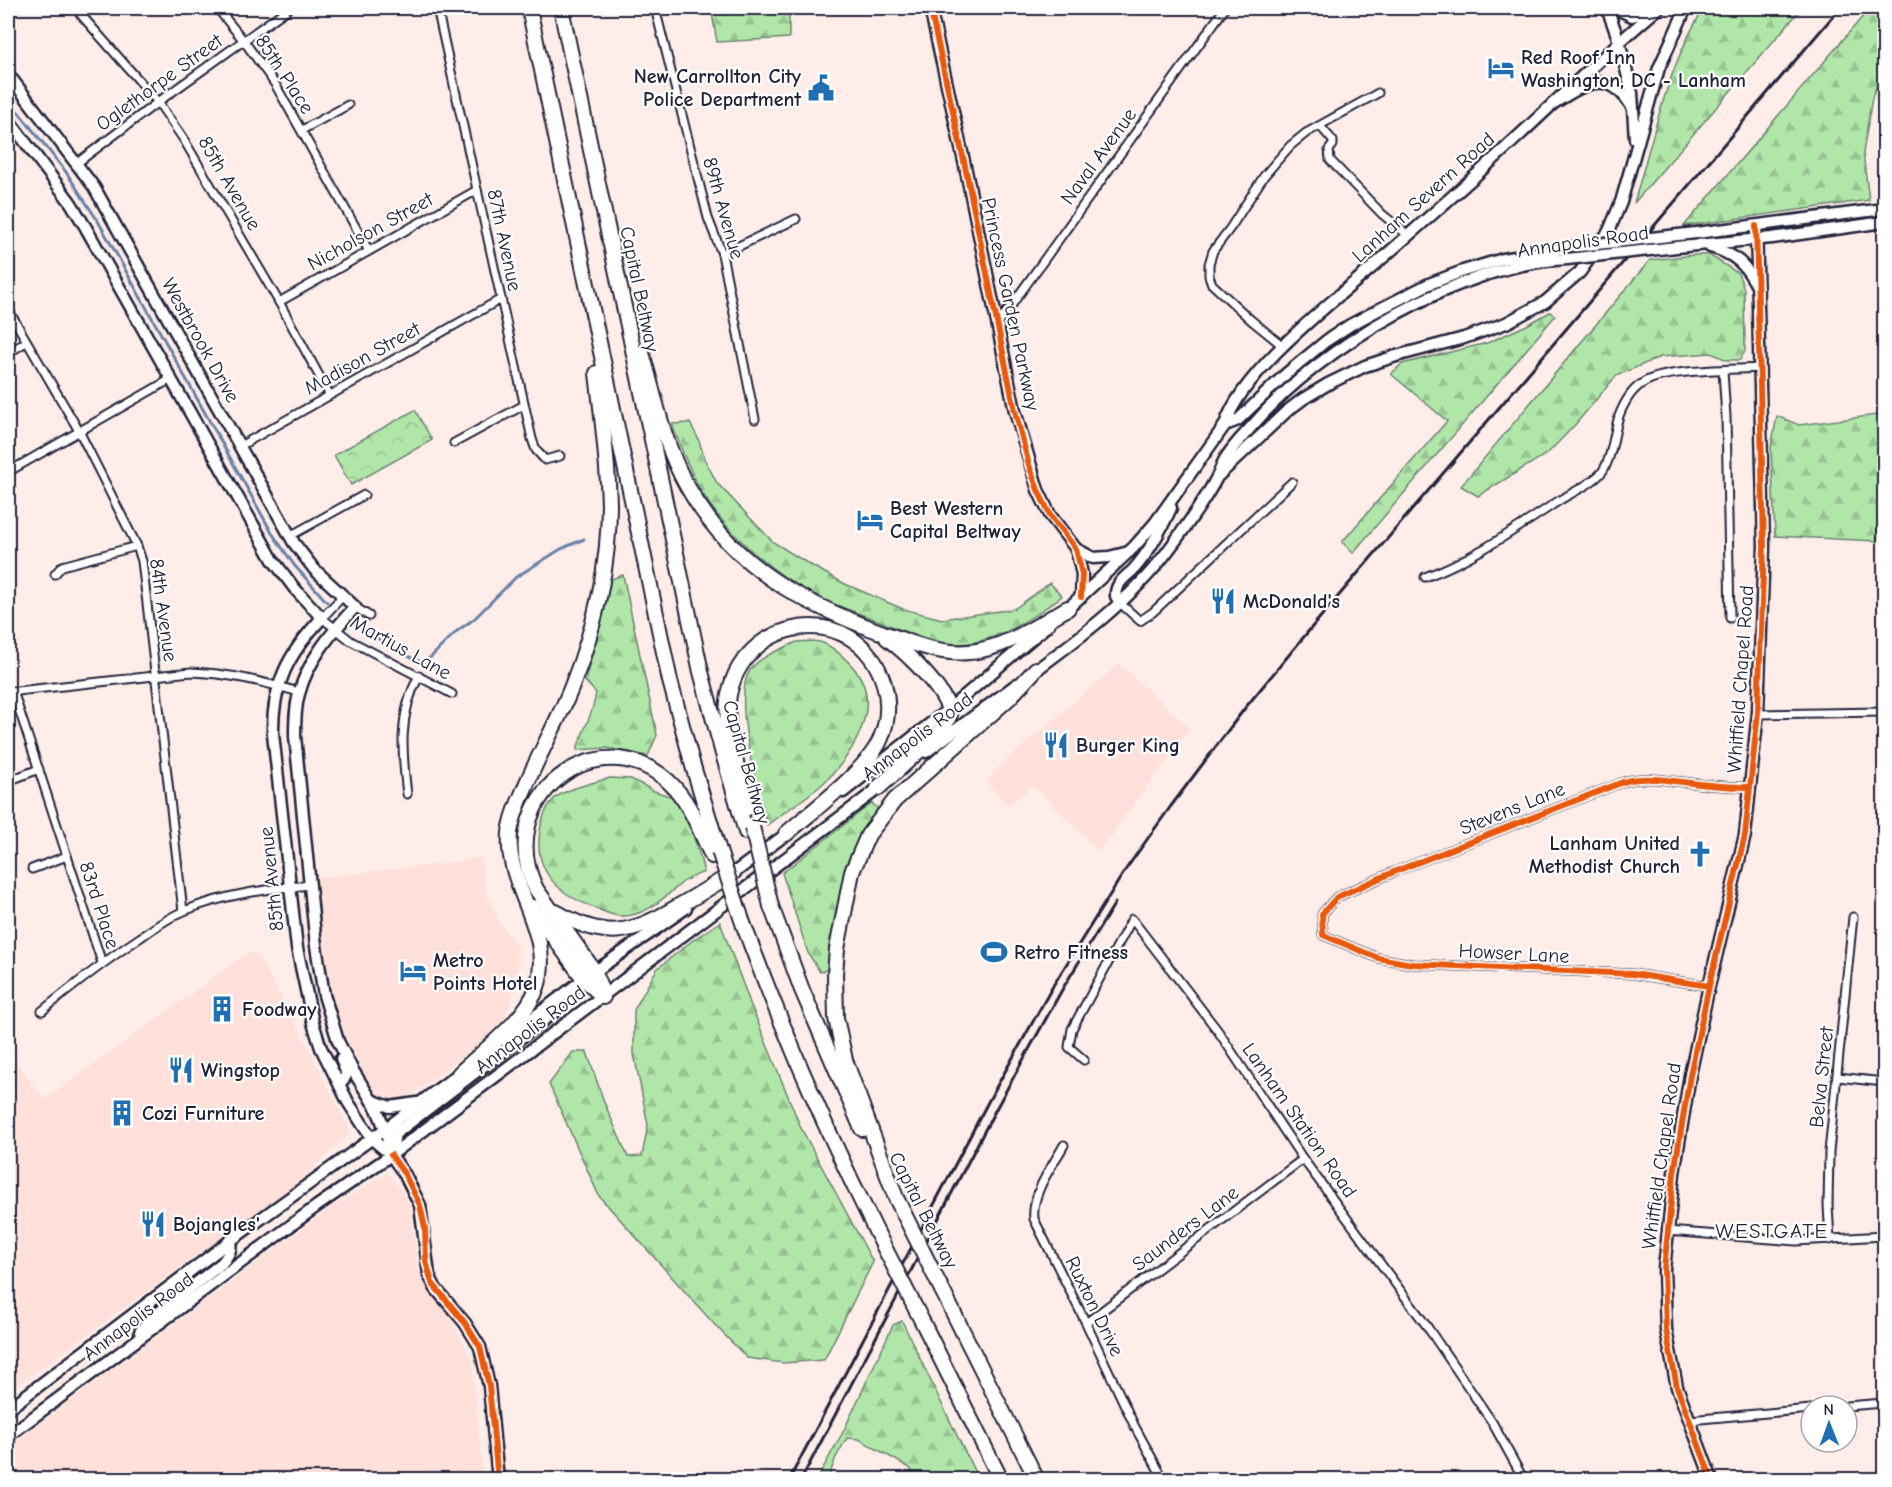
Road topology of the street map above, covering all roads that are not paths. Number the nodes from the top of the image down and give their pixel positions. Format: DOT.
graph roads {
  1 [pos="75,8"];
  2 [pos="217,8"];
  3 [pos="289,8"];
  4 [pos="437,8"];
  5 [pos="529,8"];
  6 [pos="561,8"];
  7 [pos="655,8"];
  8 [pos="930,8"];
  9 [pos="1225,8"];
  10 [pos="1607,8"];
  11 [pos="1615,8"];
  12 [pos="1658,8"];
  13 [pos="1686,8"];
  14 [pos="244,41"];
  15 [pos="1619,41"];
  16 [pos="8,74"];
  17 [pos="1378,93"];
  18 [pos="158,102"];
  19 [pos="1554,103"];
  20 [pos="348,105"];
  21 [pos="1634,109"];
  22 [pos="8,119"];
  23 [pos="1321,127"];
  24 [pos="302,130"];
  25 [pos="77,163"];
  26 [pos="1632,164"];
  27 [pos="477,190"];
  28 [pos="1884,209"];
  29 [pos="796,219"];
  30 [pos="1884,222"];
  31 [pos="606,224"];
  32 [pos="1756,226"];
  33 [pos="1408,236"];
  34 [pos="1757,240"];
  35 [pos="1704,245"];
  36 [pos="369,251"];
  37 [pos="722,254"];
  38 [pos="1758,288"];
  39 [pos="501,299"];
  40 [pos="590,299"];
  41 [pos="279,302"];
  42 [pos="8,309"];
  43 [pos="998,324"];
  44 [pos="26,342"];
  45 [pos="1283,346"];
  46 [pos="8,353"];
  47 [pos="1760,368"];
  48 [pos="1723,371"];
  49 [pos="171,379"];
  50 [pos="329,394"];
  51 [pos="524,405"];
  52 [pos="754,419"];
  53 [pos="1225,425"];
  54 [pos="79,431"];
  55 [pos="454,443"];
  56 [pos="240,446"];
  57 [pos="560,456"];
  58 [pos="8,472"];
  59 [pos="1217,477"];
  60 [pos="1292,482"];
  61 [pos="1179,488"];
  62 [pos="364,495"];
  63 [pos="290,536"];
  64 [pos="137,546"];
  65 [pos="1076,549"];
  66 [pos="1129,552"];
  67 [pos="55,574"];
  68 [pos="1425,577"];
  69 [pos="343,596"];
  70 [pos="1081,597"];
  71 [pos="1120,603"];
  72 [pos="356,606"];
  73 [pos="1068,608"];
  74 [pos="369,616"];
  75 [pos="322,618"];
  76 [pos="1730,618"];
  77 [pos="335,629"];
  78 [pos="877,631"];
  79 [pos="1036,669"];
  80 [pos="156,675"];
  81 [pos="419,676"];
  82 [pos="278,686"];
  83 [pos="10,692"];
  84 [pos="299,692"];
  85 [pos="452,694"];
  86 [pos="949,709"];
  87 [pos="1884,712"];
  88 [pos="1758,714"];
  89 [pos="39,769"];
  90 [pos="8,781"];
  91 [pos="1749,787"];
  92 [pos="878,788"];
  93 [pos="407,794"];
  94 [pos="749,829"];
  95 [pos="786,834"];
  96 [pos="715,854"];
  97 [pos="68,856"];
  98 [pos="32,869"];
  99 [pos="733,873"];
  100 [pos="310,885"];
  101 [pos="289,887"];
  102 [pos="524,896"];
  103 [pos="551,909"];
  104 [pos="183,911"];
  105 [pos="1853,917"];
  106 [pos="1323,935"];
  107 [pos="102,963"];
  108 [pos="589,975"];
  109 [pos="1708,986"];
  110 [pos="562,996"];
  111 [pos="603,997"];
  112 [pos="42,1011"];
  113 [pos="337,1035"];
  114 [pos="1084,1060"];
  115 [pos="459,1074"];
  116 [pos="1838,1077"];
  117 [pos="339,1083"];
  118 [pos="1884,1083"];
  119 [pos="371,1100"];
  120 [pos="423,1101"];
  121 [pos="385,1130"];
  122 [pos="372,1139"];
  123 [pos="1064,1145"];
  124 [pos="391,1155"];
  125 [pos="1303,1159"];
  126 [pos="896,1198"];
  127 [pos="1667,1231"];
  128 [pos="1884,1236"];
  129 [pos="1830,1240"];
  130 [pos="230,1241"];
  131 [pos="1086,1323"];
  132 [pos="130,1344"];
  133 [pos="24,1396"];
  134 [pos="8,1400"];
  135 [pos="1884,1403"];
  136 [pos="1859,1405"];
  137 [pos="8,1409"];
  138 [pos="1799,1410"];
  139 [pos="1689,1420"];
  140 [pos="8,1436"];
  141 [pos="498,1479"];
  142 [pos="1001,1479"];
  143 [pos="1037,1479"];
  144 [pos="1164,1479"];
  145 [pos="1524,1479"];
  146 [pos="1712,1479"];
  1 -- 18 [label="street, 85th Avenue"];
  2 -- 14 [label="street, 85th Place"];
  3 -- 14 [label="street, Oglethorpe Street"];
  4 -- 27 [label="street, 87th Avenue"];
  5 -- 40 [label="highway"];
  6 -- 31 [label="highway, Capital Beltway"];
  7 -- 37 [label="street, 89th Avenue"];
  8 -- 43 [label="main road, Princess Garden Parkway"];
  9 -- 43 [label="street, Naval Avenue"];
  10 -- 15 [label="main road"];
  11 -- 12 [label="main road"];
  12 -- 15 [label="main road, Lanham Severn Road"];
  13 -- 26 [label="main road"];
  14 -- 18 [label="street, Oglethorpe Street"];
  14 -- 24 [label="street, 85th Place"];
  15 -- 19 [label="main road, Lanham Severn Road"];
  15 -- 21 [label="main road"];
  16 -- 25 [label="main road, Westbrook Drive"];
  17 -- 23 [label="street"];
  18 -- 25 [label="street, Oglethorpe Street"];
  18 -- 41 [label="street, 85th Avenue"];
  19 -- 21 [label="main road"];
  19 -- 33 [label="main road, Lanham Severn Road"];
  20 -- 24 [label="street, 85th Place"];
  21 -- 26 [label="main road"];
  22 -- 49 [label="main road"];
  23 -- 33 [label="street"];
  23 -- 45 [label="street"];
  24 -- 36 [label="street, 85th Place"];
  25 -- 56 [label="main road, Westbrook Drive"];
  26 -- 59 [label="main road"];
  27 -- 36 [label="street, Nicholson Street"];
  27 -- 39 [label="street, 87th Avenue"];
  28 -- 32 [label="main road, Annapolis Road"];
  29 -- 37 [label="street"];
  30 -- 34 [label="main road, Annapolis Road"];
  31 -- 78 [label="highway"];
  31 -- 94 [label="highway, Capital Beltway"];
  32 -- 34 [label="main road, Whitfield Chapel Road"];
  32 -- 53 [label="main road, Annapolis Road, bridge"];
  33 -- 45 [label="main road, Lanham Severn Road"];
  34 -- 35 [label="main road, Annapolis Road"];
  34 -- 38 [label="main road, Whitfield Chapel Road"];
  35 -- 38 [label="main road"];
  35 -- 59 [label="main road, Annapolis Road, bridge"];
  36 -- 41 [label="street, Nicholson Street"];
  37 -- 52 [label="street, 89th Avenue"];
  38 -- 47 [label="main road, Whitfield Chapel Road"];
  39 -- 50 [label="street, Madison Street"];
  39 -- 51 [label="street, 87th Avenue"];
  40 -- 96 [label="highway"];
  40 -- 102 [label="highway"];
  41 -- 50 [label="street, 85th Avenue"];
  42 -- 44 [label="street, 84th Avenue"];
  43 -- 65 [label="main road, Princess Garden Parkway"];
  44 -- 46 [label="street"];
  44 -- 54 [label="street, 84th Avenue"];
  45 -- 53 [label="main road, Lanham Severn Road"];
  47 -- 48 [label="street"];
  47 -- 88 [label="main road, Whitfield Chapel Road"];
  48 -- 68 [label="street"];
  48 -- 76 [label="street"];
  49 -- 54 [label="street"];
  49 -- 75 [label="main road"];
  50 -- 56 [label="street, Madison Street"];
  51 -- 55 [label="street"];
  51 -- 57 [label="street, 87th Avenue"];
  53 -- 61 [label="main road, Annapolis Road"];
  54 -- 58 [label="street"];
  54 -- 64 [label="street, 84th Avenue"];
  56 -- 63 [label="main road, Westbrook Drive"];
  59 -- 71 [label="main road, Annapolis Road"];
  60 -- 71 [label="street"];
  61 -- 66 [label="main road, Annapolis Road"];
  61 -- 71 [label="main road"];
  62 -- 63 [label="street"];
  63 -- 69 [label="main road, Westbrook Drive"];
  64 -- 67 [label="street"];
  64 -- 80 [label="street, 84th Avenue"];
  65 -- 66 [label="main road"];
  65 -- 70 [label="main road, Princess Garden Parkway"];
  66 -- 70 [label="main road, Annapolis Road"];
  69 -- 72 [label="main road, Westbrook Drive"];
  69 -- 75 [label="street, 85th Avenue"];
  70 -- 73 [label="main road, Annapolis Road"];
  71 -- 79 [label="main road, Annapolis Road"];
  72 -- 74 [label="street, Westbrook Drive"];
  72 -- 77 [label="main road, 85th Avenue"];
  73 -- 78 [label="highway"];
  73 -- 86 [label="main road, Annapolis Road"];
  75 -- 77 [label="street"];
  75 -- 82 [label="main road, 85th Avenue"];
  77 -- 81 [label="street, Martius Lane"];
  77 -- 84 [label="main road, 85th Avenue"];
  78 -- 86 [label="highway"];
  79 -- 92 [label="main road, Annapolis Road"];
  79 -- 126 [label="highway"];
  80 -- 82 [label="street"];
  80 -- 83 [label="street"];
  80 -- 104 [label="street, 84th Avenue"];
  81 -- 85 [label="street, Martius Lane"];
  81 -- 93 [label="street"];
  82 -- 84 [label="street"];
  82 -- 101 [label="main road, 85th Avenue"];
  83 -- 89 [label="street, 83rd Place"];
  84 -- 100 [label="main road, 85th Avenue"];
  86 -- 92 [label="highway"];
  86 -- 95 [label="main road, Annapolis Road"];
  87 -- 88 [label="street"];
  88 -- 91 [label="main road, Whitfield Chapel Road"];
  89 -- 90 [label="street"];
  89 -- 97 [label="street, 83rd Place"];
  91 -- 106 [label="street, Stevens Lane"];
  91 -- 109 [label="main road, Whitfield Chapel Road"];
  92 -- 111 [label="main road, Annapolis Road"];
  94 -- 95 [label="highway"];
  94 -- 126 [label="highway, Capital Beltway, bridge"];
  95 -- 99 [label="main road, Annapolis Road"];
  96 -- 103 [label="highway"];
  96 -- 142 [label="highway, bridge"];
  97 -- 98 [label="street, 83rd Place"];
  97 -- 107 [label="street, 83rd Place"];
  99 -- 103 [label="highway"];
  99 -- 108 [label="main road, Annapolis Road"];
  100 -- 101 [label="street"];
  100 -- 113 [label="main road, 85th Avenue"];
  101 -- 104 [label="street"];
  101 -- 117 [label="main road, 85th Avenue"];
  102 -- 108 [label="highway"];
  102 -- 115 [label="highway"];
  103 -- 108 [label="highway"];
  104 -- 107 [label="street"];
  105 -- 116 [label="street, Belva Street"];
  106 -- 109 [label="street, Howser Lane"];
  107 -- 112 [label="street"];
  108 -- 110 [label="main road, Annapolis Road"];
  108 -- 111 [label="highway"];
  109 -- 127 [label="main road, Whitfield Chapel Road"];
  110 -- 115 [label="main road, Annapolis Road"];
  110 -- 124 [label="main road"];
  111 -- 124 [label="main road, Annapolis Road"];
  113 -- 117 [label="main road"];
  113 -- 119 [label="main road, 85th Avenue"];
  114 -- 125 [label="street, Lanham Station Road"];
  115 -- 120 [label="main road, Annapolis Road"];
  116 -- 118 [label="street"];
  116 -- 129 [label="street, Belva Street"];
  117 -- 122 [label="main road, 85th Avenue"];
  119 -- 120 [label="main road"];
  119 -- 121 [label="main road, 85th Avenue"];
  120 -- 121 [label="main road, Annapolis Road"];
  121 -- 122 [label="main road, Annapolis Road"];
  121 -- 124 [label="main road, 85th Avenue"];
  122 -- 124 [label="main road, 85th Avenue"];
  122 -- 130 [label="main road, Annapolis Road"];
  123 -- 131 [label="street, Ruxton Drive"];
  124 -- 132 [label="main road, Annapolis Road"];
  124 -- 141 [label="main road, 85th Avenue"];
  125 -- 131 [label="street, Saunders Lane"];
  125 -- 145 [label="street, Lanham Station Road"];
  126 -- 143 [label="highway, Capital Beltway, bridge"];
  127 -- 129 [label="street"];
  127 -- 139 [label="main road, Whitfield Chapel Road"];
  128 -- 129 [label="street"];
  130 -- 132 [label="main road"];
  130 -- 133 [label="main road, Annapolis Road"];
  131 -- 144 [label="street, Ruxton Drive"];
  132 -- 140 [label="main road, Annapolis Road"];
  133 -- 134 [label="main road"];
  133 -- 137 [label="main road, Annapolis Road"];
  135 -- 136 [label="street"];
  138 -- 139 [label="street"];
  139 -- 146 [label="main road, Whitfield Chapel Road"];
}
